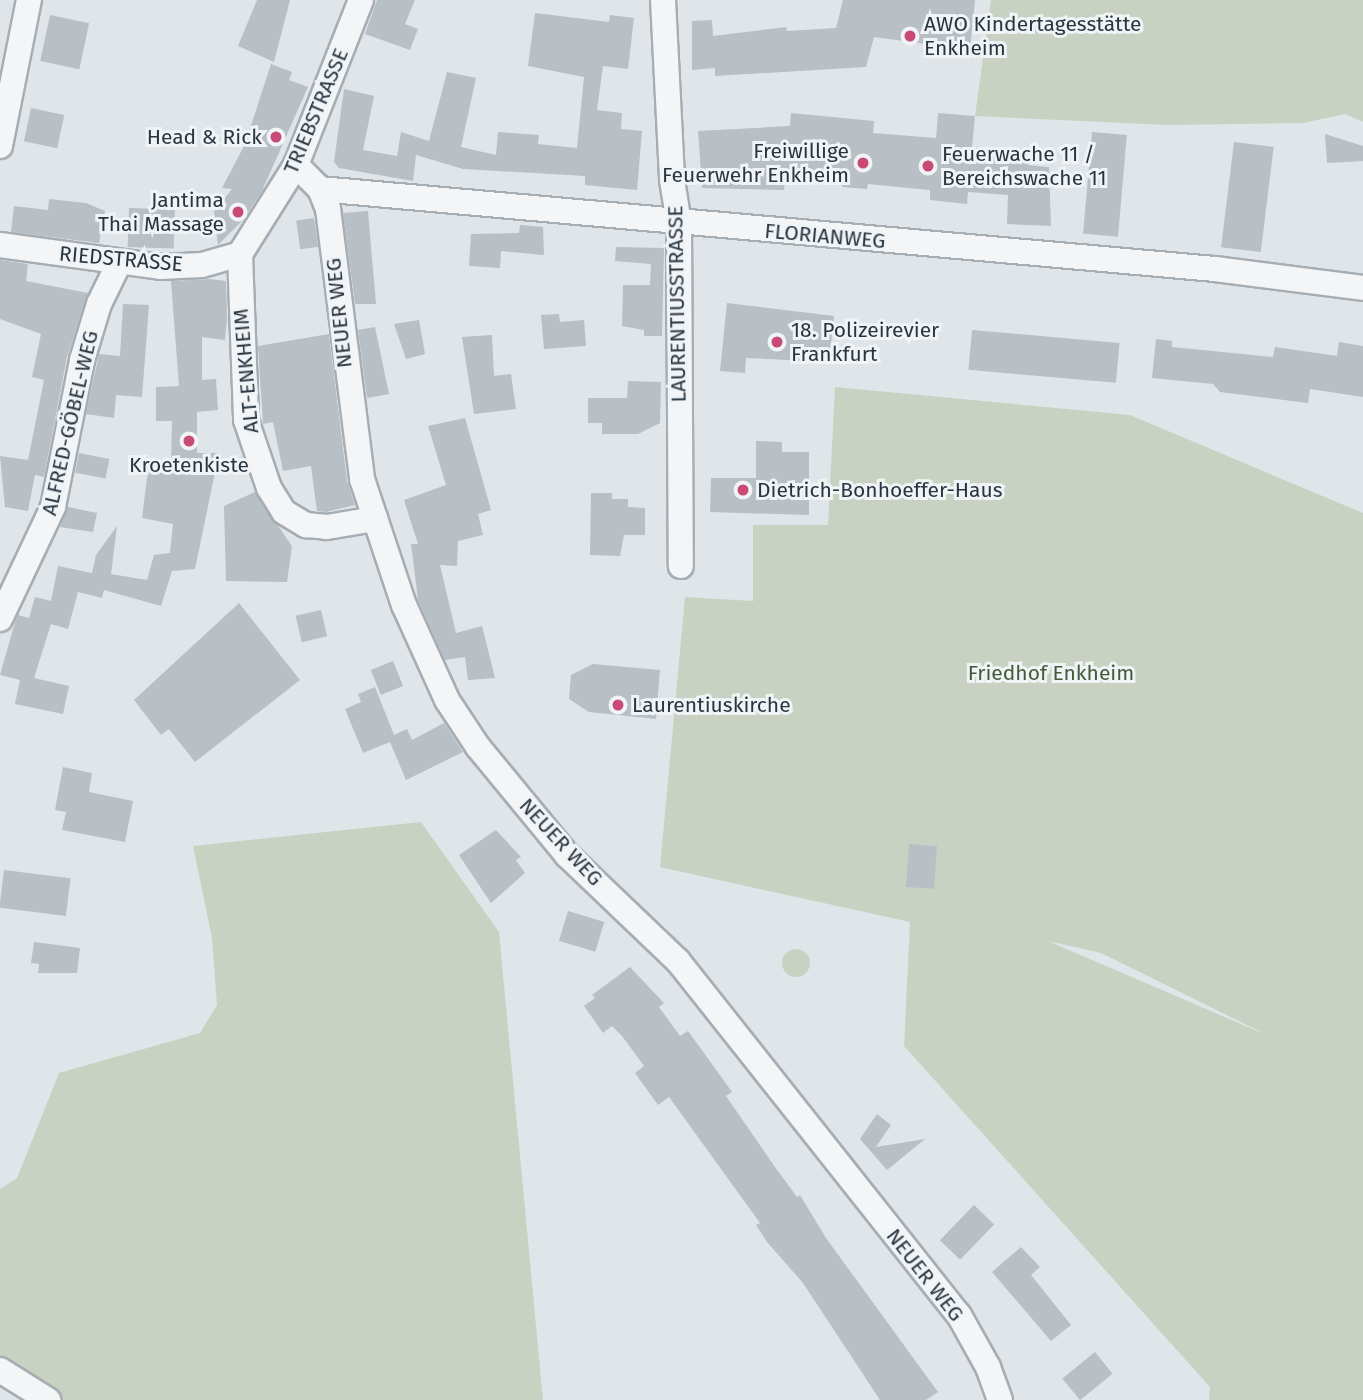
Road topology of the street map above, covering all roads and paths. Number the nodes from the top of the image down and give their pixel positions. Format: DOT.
graph roads {
  1 [pos="29,0"];
  2 [pos="361,0"];
  3 [pos="663,0"];
  4 [pos="0,146"];
  5 [pos="296,165"];
  6 [pos="320,189"];
  7 [pos="679,223"];
  8 [pos="0,245"];
  9 [pos="240,254"];
  10 [pos="119,263"];
  11 [pos="1363,288"];
  12 [pos="374,519"];
  13 [pos="681,566"];
  14 [pos="0,619"];
  15 [pos="0,1370"];
  16 [pos="48,1400"];
  17 [pos="1000,1400"];
  1 -- 4 [label="street"];
  2 -- 5 [label="street, TRIEBSTRASSE"];
  3 -- 7 [label="street, LAURENTIUSSTRASSE"];
  5 -- 6 [label="street"];
  5 -- 9 [label="street, TRIEBSTRASSE"];
  6 -- 7 [label="street, FLORIANWEG"];
  6 -- 12 [label="street, NEUER WEG"];
  7 -- 11 [label="street, FLORIANWEG"];
  7 -- 13 [label="street, LAURENTIUSSTRASSE"];
  8 -- 10 [label="street, RIEDSTRASSE"];
  9 -- 10 [label="street, RIEDSTRASSE"];
  9 -- 12 [label="street, ALT-ENKHEIM"];
  10 -- 14 [label="street, ALFRED-GÖBEL-WEG"];
  12 -- 17 [label="street, NEUER WEG"];
  15 -- 16 [label="street"];
}
